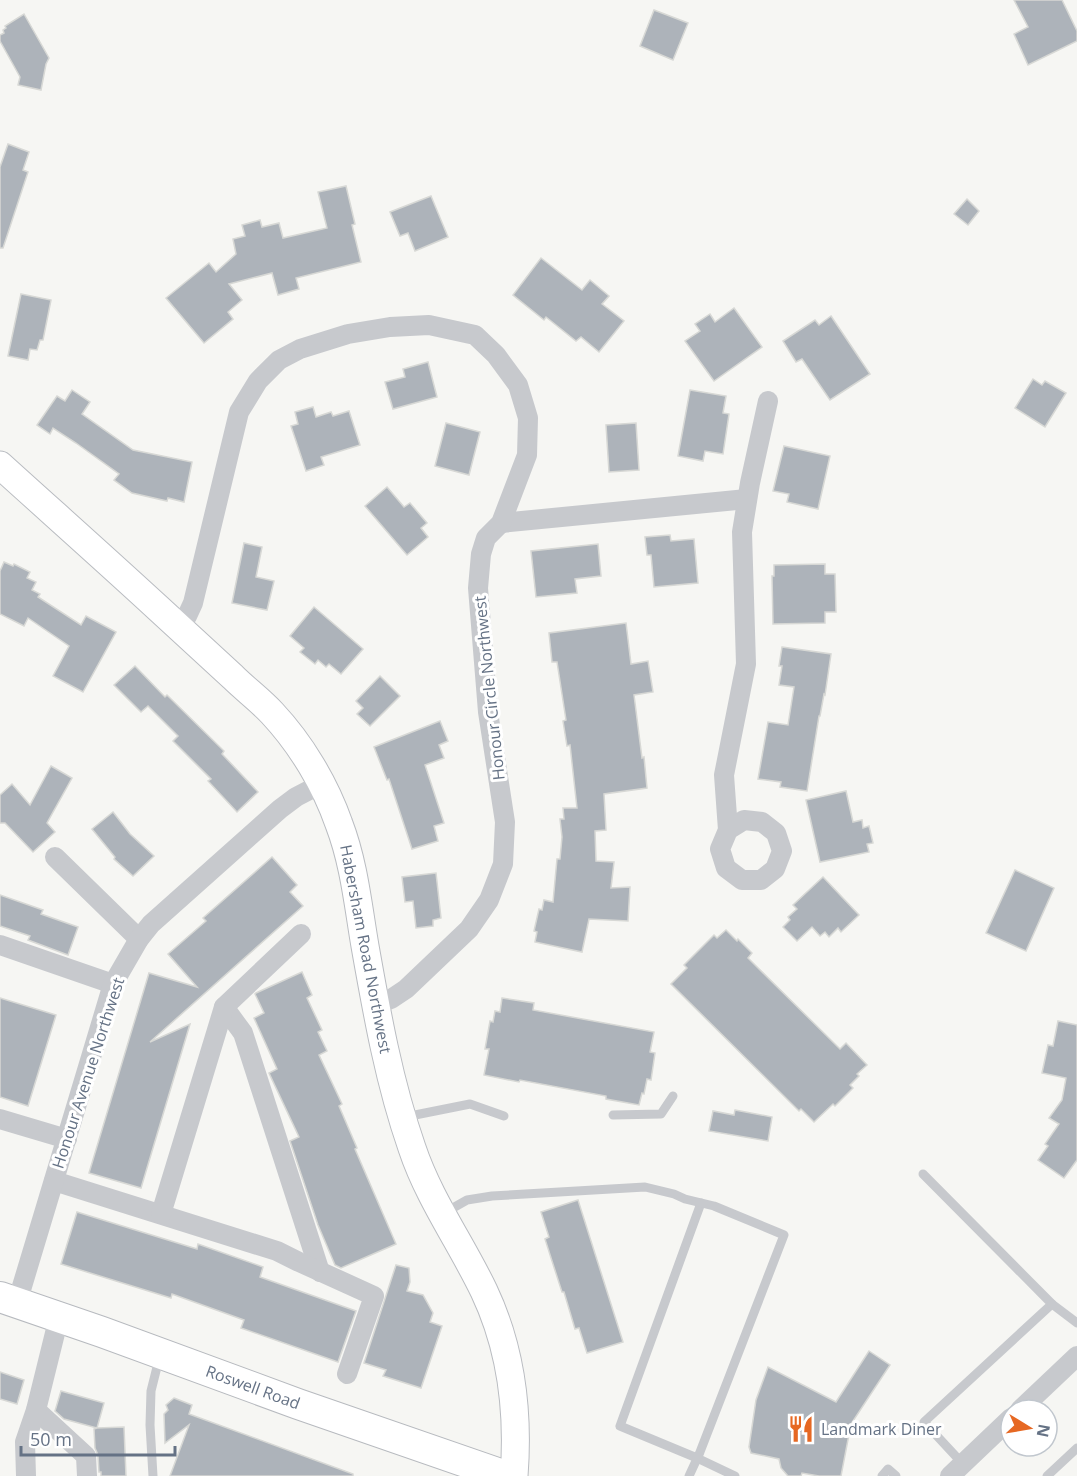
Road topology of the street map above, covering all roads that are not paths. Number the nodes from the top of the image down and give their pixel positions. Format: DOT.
graph roads {
  1 [pos="768,401"];
  2 [pos="0,465"];
  3 [pos="747,499"];
  4 [pos="501,523"];
  5 [pos="178,626"];
  6 [pos="321,784"];
  7 [pos="728,830"];
  8 [pos="55,857"];
  9 [pos="301,934"];
  10 [pos="139,939"];
  11 [pos="0,945"];
  12 [pos="113,984"];
  13 [pos="375,1005"];
  14 [pos="224,1006"];
  15 [pos="673,1096"];
  16 [pos="504,1116"];
  17 [pos="613,1116"];
  18 [pos="402,1118"];
  19 [pos="0,1119"];
  20 [pos="67,1139"];
  21 [pos="923,1174"];
  22 [pos="54,1181"];
  23 [pos="701,1203"];
  24 [pos="160,1214"];
  25 [pos="442,1214"];
  26 [pos="320,1272"];
  27 [pos="9,1300"];
  28 [pos="1052,1304"];
  29 [pos="59,1317"];
  30 [pos="1077,1323"];
  31 [pos="161,1353"];
  32 [pos="1077,1356"];
  33 [pos="347,1374"];
  34 [pos="1033,1398"];
  35 [pos="36,1410"];
  36 [pos="999,1429"];
  37 [pos="1077,1448"];
  38 [pos="699,1455"];
  39 [pos="956,1470"];
  40 [pos="26,1476"];
  41 [pos="87,1476"];
  42 [pos="153,1476"];
  43 [pos="506,1476"];
  44 [pos="514,1476"];
  45 [pos="689,1476"];
  46 [pos="735,1476"];
  47 [pos="882,1476"];
  48 [pos="896,1476"];
  49 [pos="1047,1476"];
  1 -- 3 [label="street"];
  2 -- 5 [label="street, Habersham Road Northwest"];
  3 -- 4 [label="street"];
  3 -- 7 [label="street"];
  4 -- 5 [label="street, Honour Circle Northwest"];
  4 -- 13 [label="street, Honour Circle Northwest"];
  5 -- 6 [label="street, Habersham Road Northwest"];
  6 -- 10 [label="street, Honour Avenue Northwest"];
  6 -- 13 [label="street, Habersham Road Northwest"];
  8 -- 10 [label="street"];
  9 -- 14 [label="street"];
  10 -- 12 [label="street, Honour Avenue Northwest"];
  11 -- 12 [label="street"];
  12 -- 20 [label="street, Honour Avenue Northwest"];
  13 -- 18 [label="street, Habersham Road Northwest"];
  14 -- 24 [label="street"];
  14 -- 26 [label="street"];
  15 -- 17 [label="lane"];
  16 -- 18 [label="lane"];
  18 -- 25 [label="street, Habersham Road Northwest"];
  19 -- 20 [label="street"];
  20 -- 22 [label="street, Honour Avenue Northwest"];
  21 -- 28 [label="lane"];
  22 -- 24 [label="street"];
  22 -- 27 [label="street, Honour Avenue Northwest"];
  23 -- 25 [label="lane"];
  23 -- 38 [label="lane"];
  23 -- 38 [label="lane"];
  24 -- 26 [label="street"];
  25 -- 44 [label="street, Habersham Road Northwest"];
  26 -- 33 [label="street"];
  27 -- 29 [label="main road, Roswell Road"];
  28 -- 30 [label="lane"];
  28 -- 39 [label="lane"];
  29 -- 31 [label="main road, Roswell Road"];
  29 -- 35 [label="street"];
  31 -- 42 [label="lane"];
  31 -- 43 [label="main road, Roswell Road"];
  32 -- 34 [label="street"];
  35 -- 40 [label="street"];
  35 -- 41 [label="street"];
  36 -- 39 [label="street"];
  37 -- 49 [label="lane"];
  38 -- 45 [label="lane"];
  38 -- 46 [label="lane"];
  47 -- 48 [label="lane"];
}
